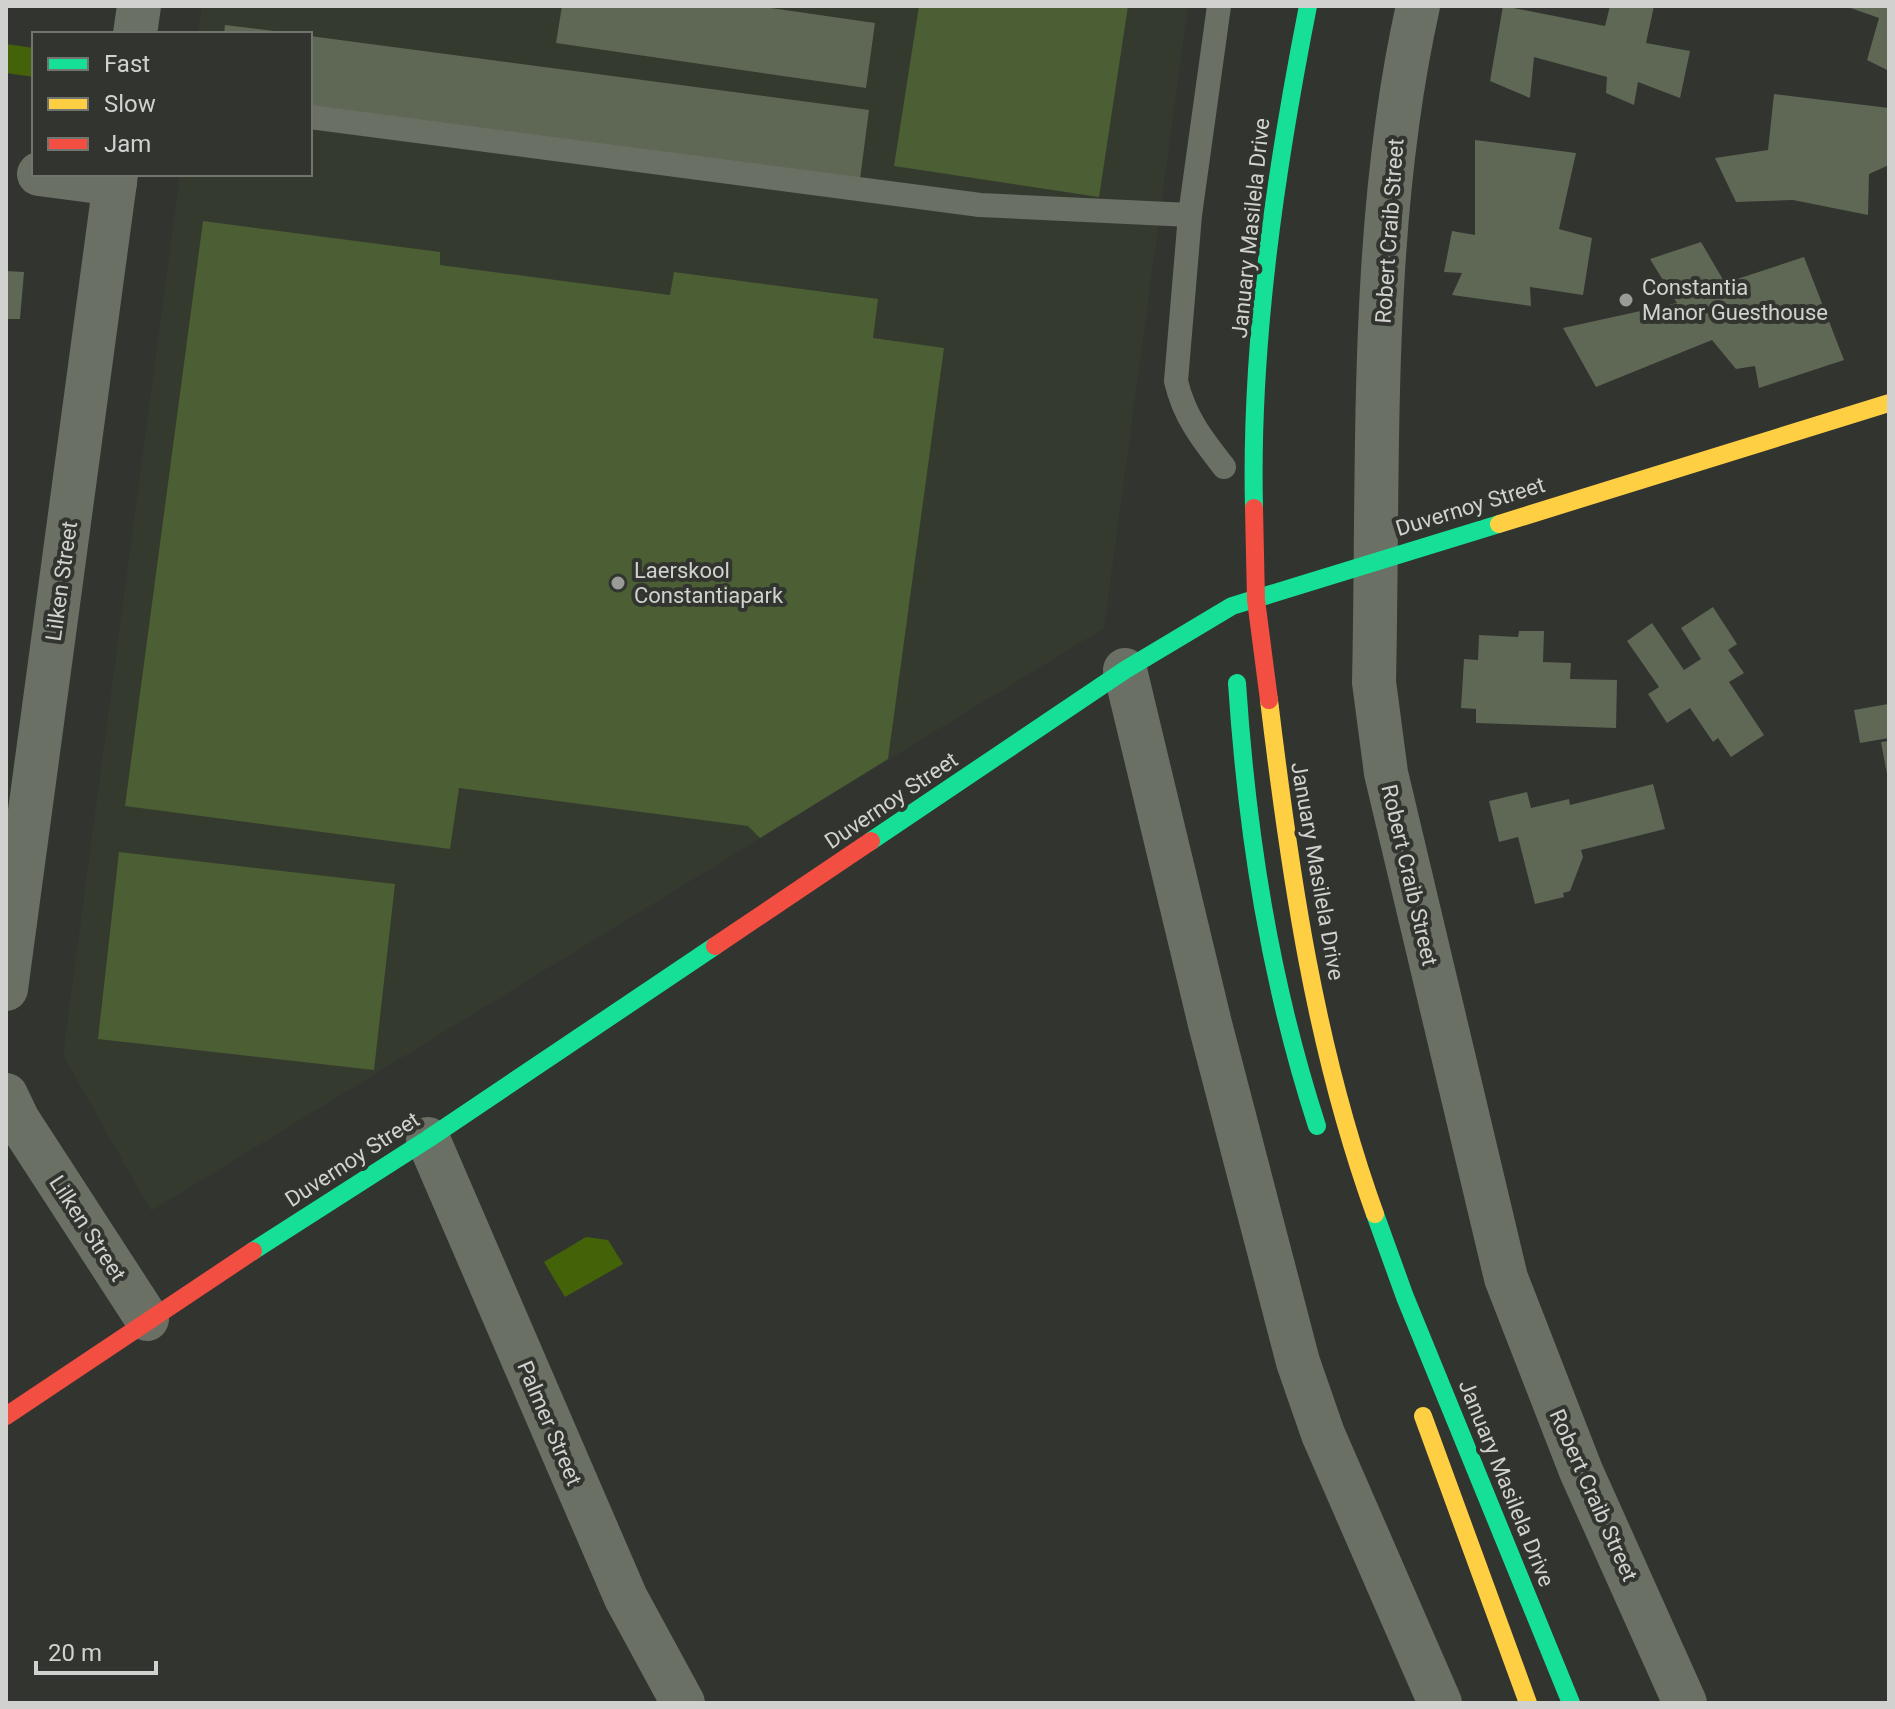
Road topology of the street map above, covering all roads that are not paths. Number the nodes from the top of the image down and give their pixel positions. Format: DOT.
graph roads {
  1 [pos="139,6"];
  2 [pos="1219,6"];
  3 [pos="1308,6"];
  4 [pos="1418,6"];
  5 [pos="135,32"];
  6 [pos="312,117"];
  7 [pos="6,170"];
  8 [pos="32,173"];
  9 [pos="68,176"];
  10 [pos="116,179"];
  11 [pos="1190,215"];
  12 [pos="1889,403"];
  13 [pos="1226,439"];
  14 [pos="1224,474"];
  15 [pos="1377,560"];
  16 [pos="1232,599"];
  17 [pos="1256,600"];
  18 [pos="1234,634"];
  19 [pos="1235,662"];
  20 [pos="1125,670"];
  21 [pos="16,839"];
  22 [pos="6,989"];
  23 [pos="6,1095"];
  24 [pos="428,1139"];
  25 [pos="1326,1151"];
  26 [pos="147,1319"];
  27 [pos="1415,1396"];
  28 [pos="6,1416"];
  29 [pos="683,1703"];
  30 [pos="1440,1703"];
  31 [pos="1528,1703"];
  32 [pos="1571,1703"];
  33 [pos="1685,1703"];
  1 -- 5 [label="street"];
  2 -- 11 [label="lane"];
  3 -- 17 [label="main road, January Masilela Drive"];
  4 -- 15 [label="street, Robert Craib Street"];
  6 -- 11 [label="lane"];
  7 -- 8 [label="street"];
  9 -- 10 [label="street"];
  10 -- 21 [label="street, Lilken Street"];
  11 -- 14 [label="lane"];
  12 -- 15 [label="main road, Duvernoy Street"];
  13 -- 14 [label="main road"];
  15 -- 17 [label="main road, Duvernoy Street"];
  15 -- 33 [label="street, Robert Craib Street"];
  16 -- 17 [label="main road, Duvernoy Street"];
  16 -- 18 [label="main road"];
  16 -- 20 [label="main road, Duvernoy Street"];
  17 -- 32 [label="main road, January Masilela Drive"];
  19 -- 25 [label="main road"];
  20 -- 24 [label="main road, Duvernoy Street"];
  20 -- 30 [label="street"];
  21 -- 22 [label="street, Lilken Street"];
  23 -- 26 [label="street, Lilken Street"];
  24 -- 26 [label="main road, Duvernoy Street"];
  24 -- 29 [label="street, Palmer Street"];
  26 -- 28 [label="main road, Duvernoy Street"];
  27 -- 31 [label="main road"];
}
